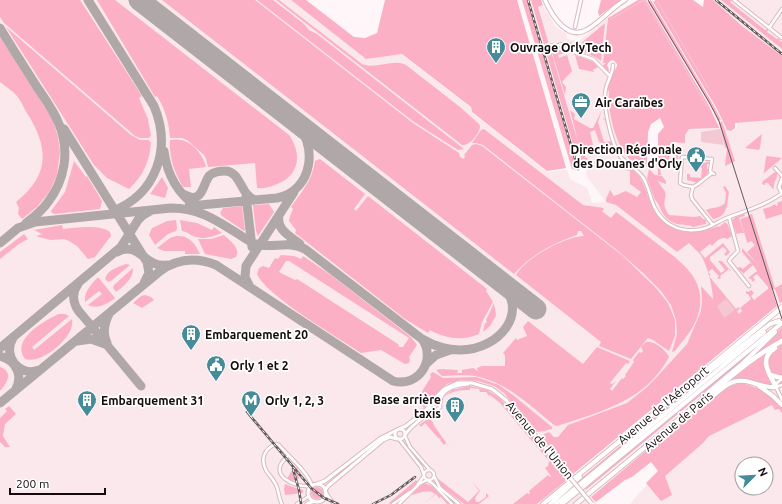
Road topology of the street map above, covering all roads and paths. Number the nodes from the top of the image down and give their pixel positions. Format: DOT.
graph roads {
  1 [pos="546,0"];
  2 [pos="581,0"];
  3 [pos="625,0"];
  4 [pos="734,0"];
  5 [pos="782,9"];
  6 [pos="575,27"];
  7 [pos="768,28"];
  8 [pos="782,38"];
  9 [pos="555,46"];
  10 [pos="613,65"];
  11 [pos="610,76"];
  12 [pos="775,168"];
  13 [pos="782,177"];
  14 [pos="693,187"];
  15 [pos="782,194"];
  16 [pos="729,217"];
  17 [pos="713,224"];
  18 [pos="749,286"];
  19 [pos="782,306"];
  20 [pos="781,322"];
  21 [pos="782,342"];
  22 [pos="770,374"];
  23 [pos="782,379"];
  24 [pos="755,384"];
  25 [pos="481,385"];
  26 [pos="782,385"];
  27 [pos="687,386"];
  28 [pos="776,387"];
  29 [pos="782,400"];
  30 [pos="701,401"];
  31 [pos="431,403"];
  32 [pos="440,404"];
  33 [pos="782,405"];
  34 [pos="434,411"];
  35 [pos="398,430"];
  36 [pos="405,435"];
  37 [pos="398,439"];
  38 [pos="287,457"];
  39 [pos="594,463"];
  40 [pos="430,470"];
  41 [pos="424,475"];
  42 [pos="434,476"];
  43 [pos="427,480"];
  44 [pos="317,484"];
  45 [pos="601,484"];
  46 [pos="312,486"];
  47 [pos="417,486"];
  48 [pos="325,491"];
  49 [pos="309,496"];
  50 [pos="315,501"];
  51 [pos="282,504"];
  52 [pos="297,504"];
  53 [pos="307,504"];
  54 [pos="334,504"];
  55 [pos="393,504"];
  56 [pos="399,504"];
  57 [pos="452,504"];
  58 [pos="459,504"];
  59 [pos="543,504"];
  60 [pos="550,504"];
  61 [pos="556,504"];
  62 [pos="562,504"];
  63 [pos="572,504"];
  64 [pos="576,504"];
  65 [pos="592,504"];
  1 -- 3 [label="main road"];
  2 -- 6 [label="street"];
  4 -- 7 [label="street"];
  5 -- 7 [label="street"];
  7 -- 8 [label="street"];
  9 -- 11 [label="street"];
  10 -- 11 [label="street"];
  11 -- 17 [label="street"];
  12 -- 13 [label="street"];
  13 -- 15 [label="street"];
  14 -- 14 [label="street"];
  14 -- 17 [label="street"];
  15 -- 16 [label="street"];
  16 -- 17 [label="street"];
  16 -- 18 [label="street"];
  19 -- 27 [label="highway, Avenue de l'Aéroport"];
  20 -- 27 [label="highway"];
  20 -- 30 [label="highway"];
  20 -- 61 [label="highway"];
  20 -- 62 [label="highway"];
  21 -- 22 [label="highway"];
  21 -- 30 [label="highway, Avenue de Paris"];
  22 -- 23 [label="highway"];
  22 -- 28 [label="highway"];
  23 -- 28 [label="street"];
  24 -- 28 [label="highway"];
  24 -- 30 [label="highway"];
  24 -- 33 [label="highway"];
  25 -- 31 [label="street, Avenue de l'Union"];
  25 -- 32 [label="street, Avenue de l'Union"];
  25 -- 65 [label="street, Avenue de l'Union, bridge"];
  26 -- 28 [label="street"];
  27 -- 39 [label="highway, Avenue de l'Aéroport"];
  28 -- 29 [label="street"];
  30 -- 45 [label="highway, Avenue de Paris"];
  31 -- 32 [label="street"];
  31 -- 34 [label="street"];
  31 -- 35 [label="street, Avenue de l'Union"];
  32 -- 34 [label="street, Avenue de l'Union"];
  34 -- 36 [label="street, Avenue de l'Union"];
  35 -- 36 [label="street"];
  35 -- 37 [label="street"];
  35 -- 44 [label="street, Avenue de l'Union"];
  36 -- 37 [label="street, Avenue de l'Union"];
  36 -- 40 [label="street"];
  37 -- 41 [label="street"];
  37 -- 48 [label="street, Avenue de l'Union"];
  38 -- 46 [label="street"];
  39 -- 59 [label="highway, Avenue de l'Aéroport"];
  39 -- 60 [label="highway"];
  40 -- 41 [label="street"];
  40 -- 42 [label="street"];
  41 -- 43 [label="street"];
  41 -- 47 [label="street"];
  42 -- 43 [label="street"];
  42 -- 58 [label="street"];
  43 -- 47 [label="street"];
  43 -- 57 [label="street"];
  44 -- 46 [label="street, Avenue de l'Union"];
  44 -- 48 [label="street"];
  45 -- 63 [label="highway"];
  45 -- 64 [label="highway, Avenue de Paris"];
  46 -- 49 [label="street"];
  46 -- 51 [label="street"];
  47 -- 55 [label="street"];
  47 -- 56 [label="street"];
  48 -- 50 [label="street, Avenue de l'Union"];
  48 -- 54 [label="street"];
  49 -- 50 [label="street"];
  49 -- 52 [label="street"];
  50 -- 53 [label="street, Avenue de l'Union"];
}
